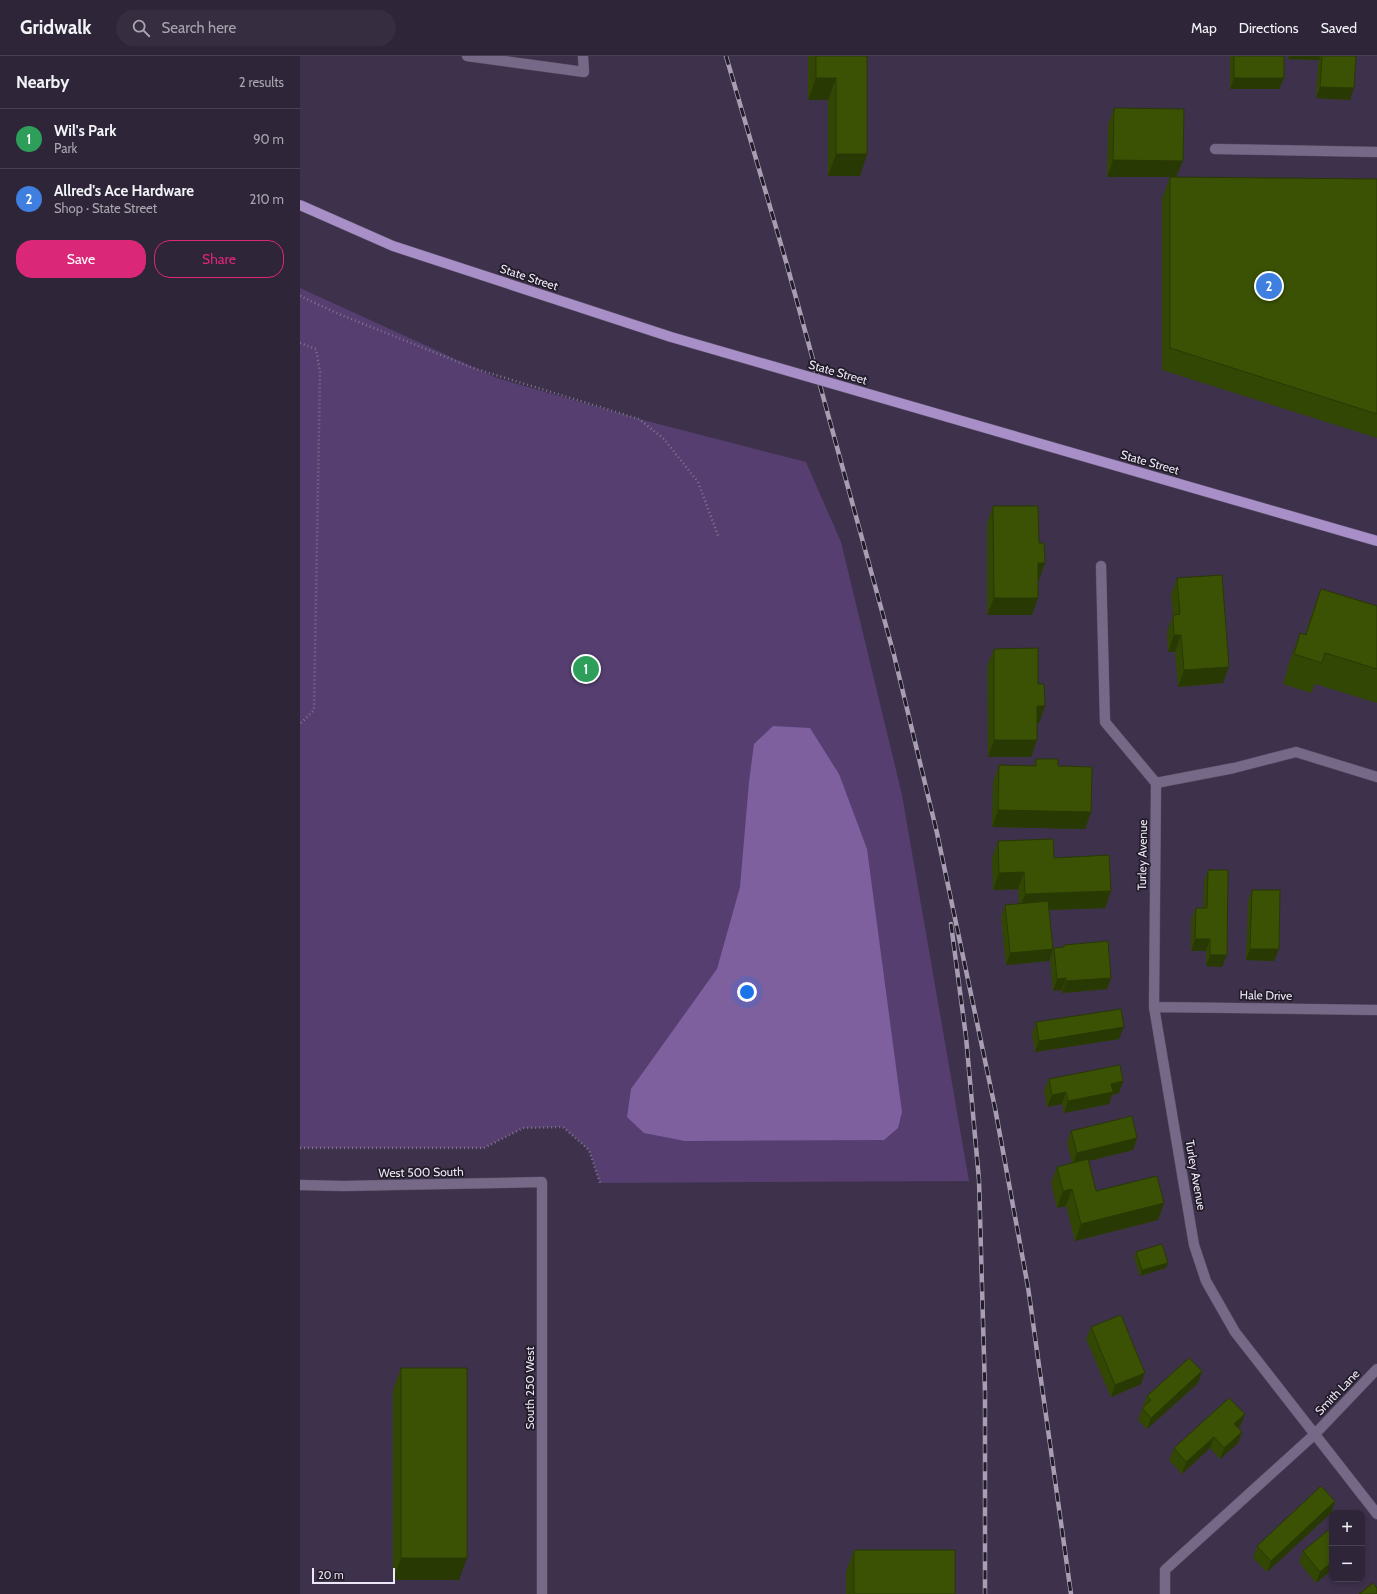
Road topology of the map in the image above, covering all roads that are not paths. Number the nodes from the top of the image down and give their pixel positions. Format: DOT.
graph roads {
  1 [pos="467,56"];
  2 [pos="583,56"];
  3 [pos="1215,149"];
  4 [pos="1377,152"];
  5 [pos="300,205"];
  6 [pos="1377,541"];
  7 [pos="1101,566"];
  8 [pos="1377,777"];
  9 [pos="1156,783"];
  10 [pos="1154,1007"];
  11 [pos="1377,1010"];
  12 [pos="542,1182"];
  13 [pos="300,1185"];
  14 [pos="1377,1369"];
  15 [pos="1315,1434"];
  16 [pos="1377,1514"];
  17 [pos="542,1594"];
  18 [pos="1165,1594"];
  1 -- 2 [label="street"];
  3 -- 4 [label="street"];
  5 -- 6 [label="main road, State Street, bridge"];
  7 -- 9 [label="street"];
  8 -- 9 [label="street"];
  9 -- 10 [label="street, Turley Avenue"];
  10 -- 11 [label="street, Hale Drive"];
  10 -- 15 [label="street, Turley Avenue"];
  12 -- 13 [label="street, West 500 South"];
  12 -- 17 [label="street, South 250 West"];
  14 -- 15 [label="street, Smith Lane"];
  15 -- 16 [label="street, Turley Avenue"];
  15 -- 18 [label="street, Smith Lane"];
}
